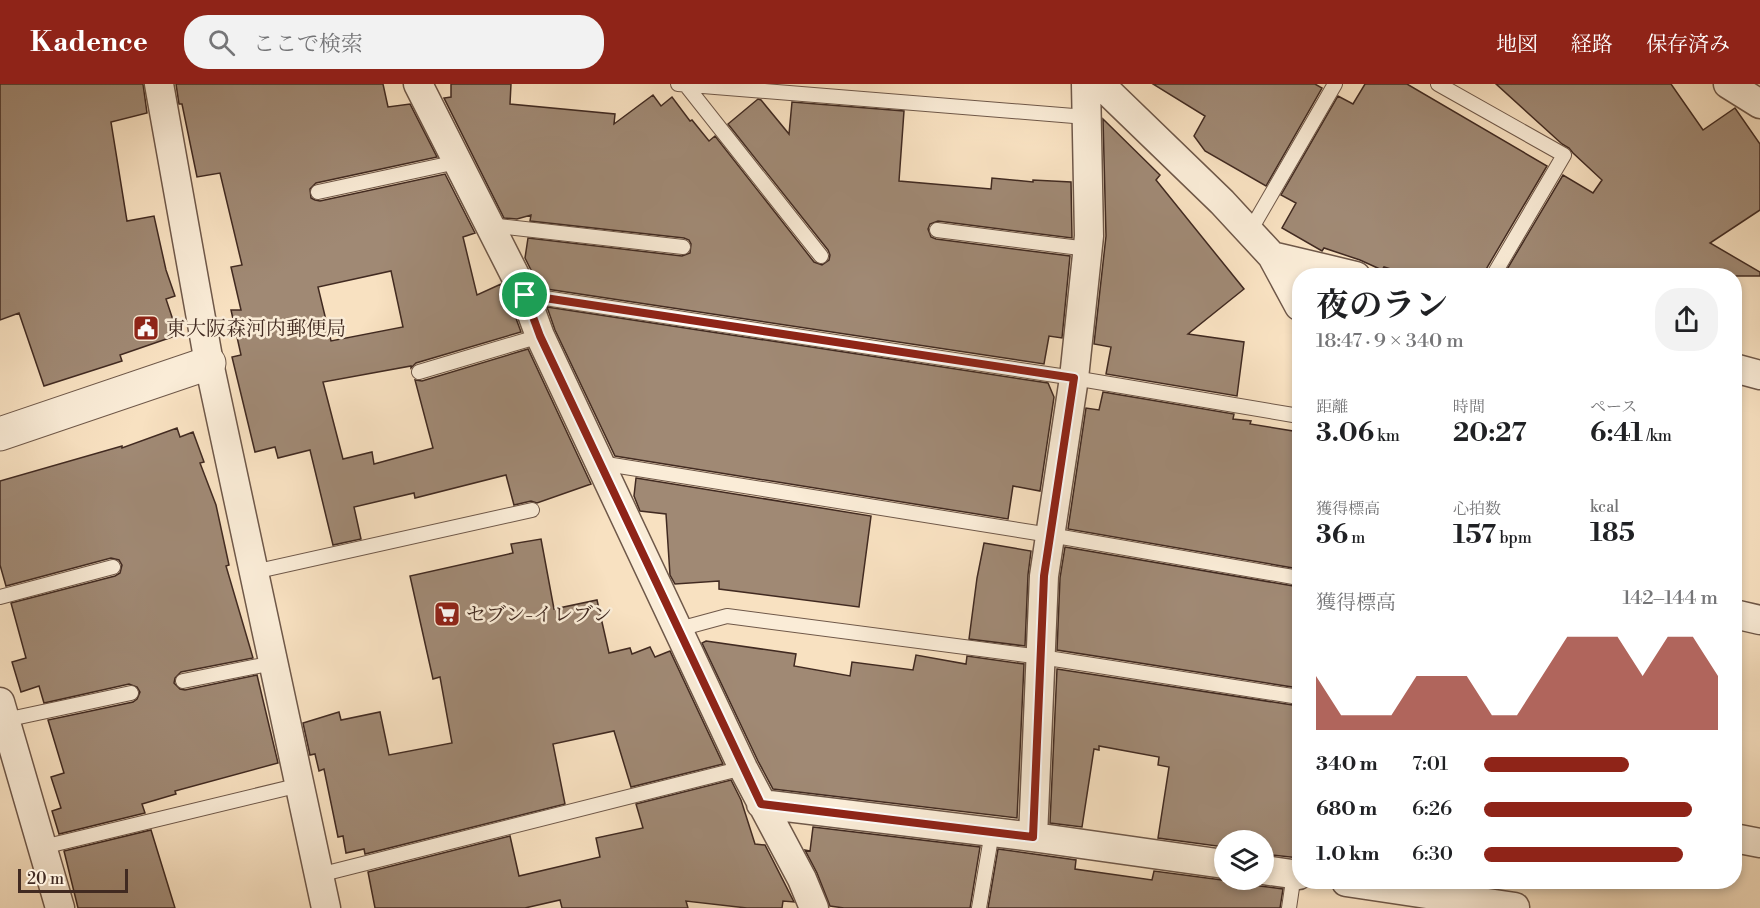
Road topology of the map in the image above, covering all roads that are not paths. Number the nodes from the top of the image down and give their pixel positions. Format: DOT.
graph roads {
  1 [pos="159,84"];
  2 [pos="418,84"];
  3 [pos="678,84"];
  4 [pos="685,84"];
  5 [pos="1086,84"];
  6 [pos="1100,84"];
  7 [pos="1335,84"];
  8 [pos="1438,84"];
  9 [pos="1728,84"];
  10 [pos="1760,104"];
  11 [pos="1086,117"];
  12 [pos="457,162"];
  13 [pos="318,192"];
  14 [pos="489,225"];
  15 [pos="937,230"];
  16 [pos="1250,231"];
  17 [pos="683,247"];
  18 [pos="1088,249"];
  19 [pos="821,256"];
  20 [pos="1272,256"];
  21 [pos="1322,268"];
  22 [pos="1498,268"];
  23 [pos="1292,293"];
  24 [pos="525,295"];
  25 [pos="540,336"];
  26 [pos="209,363"];
  27 [pos="1742,370"];
  28 [pos="419,372"];
  29 [pos="1760,375"];
  30 [pos="1074,378"];
  31 [pos="1292,415"];
  32 [pos="0,434"];
  33 [pos="600,463"];
  34 [pos="532,510"];
  35 [pos="1050,535"];
  36 [pos="112,567"];
  37 [pos="254,572"];
  38 [pos="1292,577"];
  39 [pos="0,597"];
  40 [pos="1742,616"];
  41 [pos="1760,620"];
  42 [pos="679,630"];
  43 [pos="1041,657"];
  44 [pos="273,663"];
  45 [pos="183,681"];
  46 [pos="131,693"];
  47 [pos="1292,696"];
  48 [pos="3,711"];
  49 [pos="743,768"];
  50 [pos="300,785"];
  51 [pos="761,804"];
  52 [pos="992,832"];
  53 [pos="1033,837"];
  54 [pos="1742,840"];
  55 [pos="1760,843"];
  56 [pos="43,847"];
  57 [pos="1214,863"];
  58 [pos="1274,872"];
  59 [pos="1292,874"];
  60 [pos="319,875"];
  61 [pos="1293,889"];
  62 [pos="1414,889"];
  63 [pos="1512,899"];
  64 [pos="60,908"];
  65 [pos="326,908"];
  66 [pos="814,908"];
  67 [pos="979,908"];
  68 [pos="1289,908"];
  1 -- 26 [label="street"];
  2 -- 12 [label="street"];
  3 -- 4 [label="lane"];
  4 -- 11 [label="lane"];
  4 -- 19 [label="lane"];
  5 -- 11 [label="street"];
  6 -- 16 [label="street"];
  7 -- 16 [label="lane"];
  8 -- 22 [label="lane"];
  9 -- 10 [label="street"];
  11 -- 18 [label="street"];
  12 -- 13 [label="lane"];
  12 -- 14 [label="street"];
  14 -- 17 [label="lane"];
  14 -- 24 [label="street"];
  15 -- 18 [label="lane"];
  16 -- 20 [label="street"];
  18 -- 30 [label="street"];
  20 -- 21 [label="street"];
  20 -- 23 [label="street"];
  24 -- 25 [label="street"];
  24 -- 30 [label="lane"];
  25 -- 28 [label="lane"];
  25 -- 33 [label="street"];
  26 -- 32 [label="street"];
  26 -- 37 [label="street"];
  27 -- 29 [label="street"];
  30 -- 31 [label="lane"];
  30 -- 35 [label="street"];
  33 -- 35 [label="lane"];
  33 -- 42 [label="street"];
  34 -- 37 [label="lane"];
  35 -- 38 [label="lane"];
  35 -- 43 [label="street"];
  36 -- 39 [label="lane"];
  37 -- 44 [label="street"];
  40 -- 41 [label="street"];
  42 -- 43 [label="lane"];
  42 -- 49 [label="street"];
  43 -- 47 [label="lane"];
  43 -- 53 [label="street"];
  44 -- 45 [label="lane"];
  44 -- 50 [label="street"];
  46 -- 48 [label="lane"];
  48 -- 56 [label="street"];
  49 -- 51 [label="street"];
  49 -- 60 [label="lane"];
  50 -- 56 [label="lane"];
  50 -- 60 [label="street"];
  51 -- 52 [label="street"];
  51 -- 66 [label="street"];
  52 -- 53 [label="street"];
  52 -- 67 [label="lane"];
  53 -- 57 [label="street"];
  54 -- 55 [label="street"];
  56 -- 64 [label="street"];
  58 -- 59 [label="street"];
  60 -- 65 [label="street"];
  61 -- 68 [label="lane"];
  62 -- 63 [label="street"];
}
